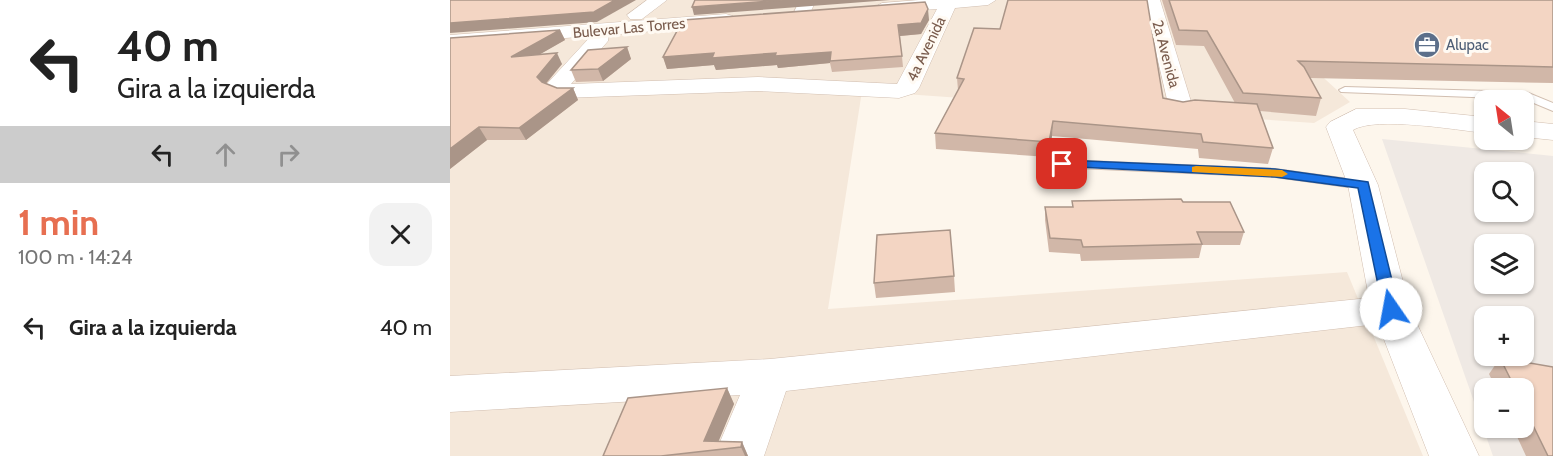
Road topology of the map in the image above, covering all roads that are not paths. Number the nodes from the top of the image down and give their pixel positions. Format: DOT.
graph roads {
  1 [pos="659,0"];
  2 [pos="988,0"];
  3 [pos="1152,0"];
  4 [pos="949,3"];
  5 [pos="805,6"];
  6 [pos="827,7"];
  7 [pos="781,10"];
  8 [pos="858,10"];
  9 [pos="636,15"];
  10 [pos="450,28"];
  11 [pos="543,28"];
  12 [pos="608,29"];
  13 [pos="450,41"];
  14 [pos="1345,90"];
  15 [pos="1553,107"];
  16 [pos="1181,108"];
  17 [pos="1474,124"];
  18 [pos="1534,130"];
  19 [pos="1553,132"];
  20 [pos="1062,164"];
  21 [pos="1364,185"];
  22 [pos="1391,309"];
  23 [pos="770,376"];
  24 [pos="450,394"];
  25 [pos="739,456"];
  26 [pos="1454,456"];
  1 -- 9 [label="street"];
  2 -- 4 [label="street"];
  3 -- 16 [label="street, 2a Avenida"];
  4 -- 8 [label="street"];
  4 -- 12 [label="street, 4a Avenida"];
  5 -- 6 [label="street"];
  5 -- 7 [label="street"];
  9 -- 11 [label="street, Bulevar Las Torres"];
  9 -- 12 [label="street, Bulevar Las Torres"];
  10 -- 11 [label="street, Bulevar Las Torres"];
  11 -- 12 [label="street, Bulevar Las Torres"];
  11 -- 13 [label="street, Bulevar Las Torres"];
  14 -- 15 [label="lane"];
  17 -- 21 [label="street"];
  18 -- 19 [label="street"];
  20 -- 21 [label="lane"];
  21 -- 22 [label="street"];
  22 -- 23 [label="street"];
  22 -- 26 [label="street"];
  23 -- 24 [label="street"];
  23 -- 25 [label="street"];
}
